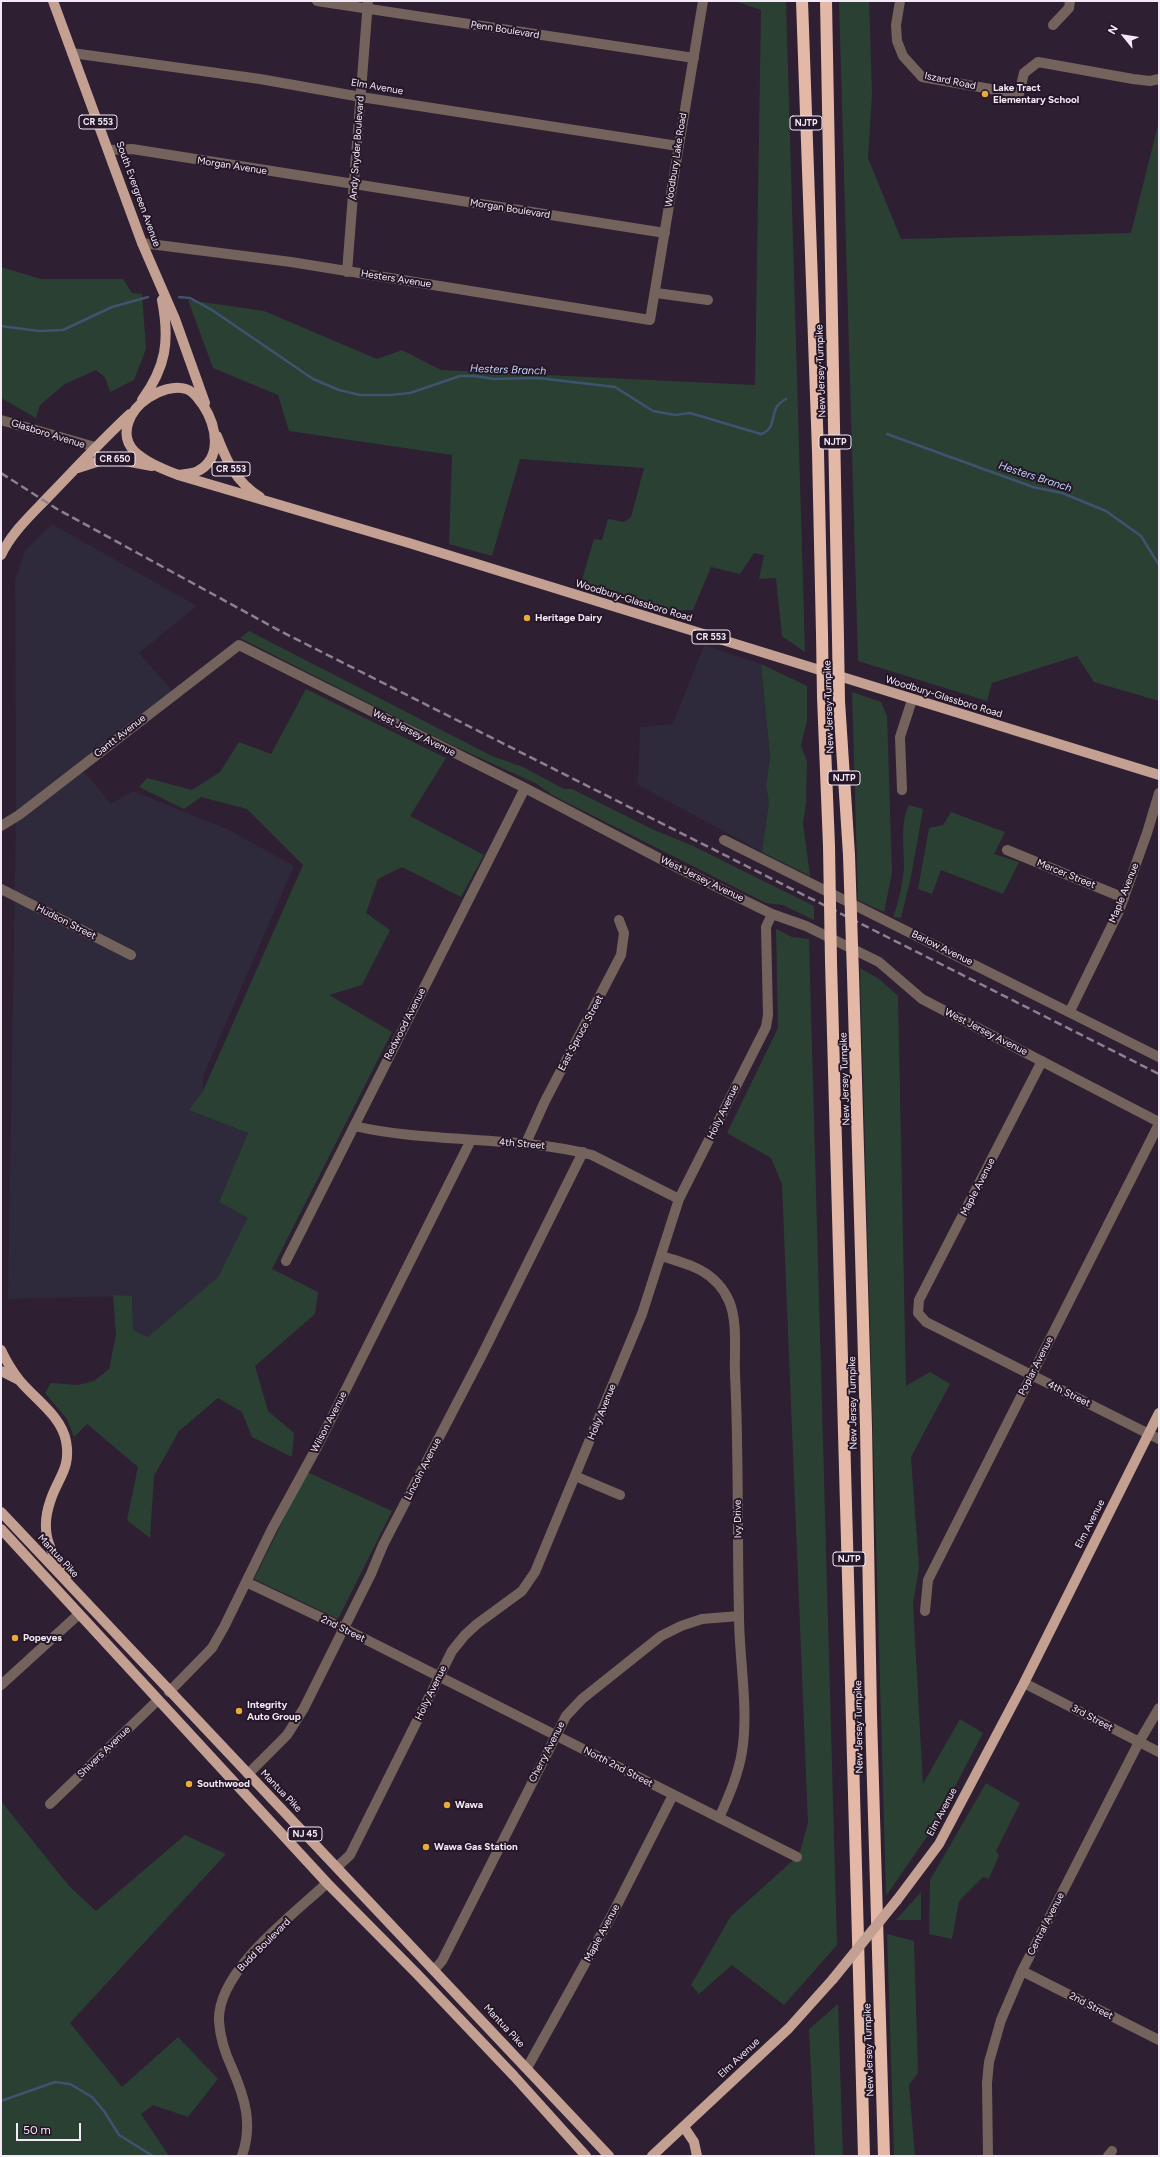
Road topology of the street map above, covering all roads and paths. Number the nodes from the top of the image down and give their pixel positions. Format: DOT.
graph roads {
  1 [pos="53,1"];
  2 [pos="317,1"];
  3 [pos="703,1"];
  4 [pos="802,1"];
  5 [pos="826,1"];
  6 [pos="900,1"];
  7 [pos="1070,1"];
  8 [pos="368,5"];
  9 [pos="1053,25"];
  10 [pos="72,53"];
  11 [pos="694,58"];
  12 [pos="1159,79"];
  13 [pos="361,97"];
  14 [pos="678,146"];
  15 [pos="109,150"];
  16 [pos="355,185"];
  17 [pos="664,233"];
  18 [pos="142,243"];
  19 [pos="347,272"];
  20 [pos="159,283"];
  21 [pos="656,293"];
  22 [pos="708,300"];
  23 [pos="650,320"];
  24 [pos="136,408"];
  25 [pos="209,415"];
  26 [pos="1,420"];
  27 [pos="213,428"];
  28 [pos="95,447"];
  29 [pos="160,467"];
  30 [pos="73,471"];
  31 [pos="178,475"];
  32 [pos="263,499"];
  33 [pos="6,539"];
  34 [pos="1,555"];
  35 [pos="240,645"];
  36 [pos="912,700"];
  37 [pos="1159,775"];
  38 [pos="525,788"];
  39 [pos="902,790"];
  40 [pos="1159,793"];
  41 [pos="1,826"];
  42 [pos="724,840"];
  43 [pos="1007,850"];
  44 [pos="1,889"];
  45 [pos="1124,898"];
  46 [pos="772,914"];
  47 [pos="619,920"];
  48 [pos="131,955"];
  49 [pos="1070,1011"];
  50 [pos="1159,1057"];
  51 [pos="1042,1061"];
  52 [pos="1159,1123"];
  53 [pos="354,1126"];
  54 [pos="471,1140"];
  55 [pos="526,1143"];
  56 [pos="583,1152"];
  57 [pos="679,1199"];
  58 [pos="661,1256"];
  59 [pos="286,1261"];
  60 [pos="918,1313"];
  61 [pos="1,1350"];
  62 [pos="1,1371"];
  63 [pos="1031,1375"];
  64 [pos="20,1381"];
  65 [pos="1159,1413"];
  66 [pos="1149,1433"];
  67 [pos="1159,1439"];
  68 [pos="576,1476"];
  69 [pos="620,1495"];
  70 [pos="1,1512"];
  71 [pos="1,1529"];
  72 [pos="246,1582"];
  73 [pos="925,1611"];
  74 [pos="79,1614"];
  75 [pos="739,1616"];
  76 [pos="343,1628"];
  77 [pos="117,1636"];
  78 [pos="439,1678"];
  79 [pos="1024,1683"];
  80 [pos="1,1686"];
  81 [pos="169,1692"];
  82 [pos="158,1700"];
  83 [pos="1159,1708"];
  84 [pos="555,1735"];
  85 [pos="1139,1742"];
  86 [pos="1159,1752"];
  87 [pos="248,1774"];
  88 [pos="673,1795"];
  89 [pos="50,1804"];
  90 [pos="719,1818"];
  91 [pos="797,1856"];
  92 [pos="337,1867"];
  93 [pos="327,1883"];
  94 [pos="434,1970"];
  95 [pos="1022,1971"];
  96 [pos="1159,2040"];
  97 [pos="527,2068"];
  98 [pos="684,2127"];
  99 [pos="242,2156"];
  100 [pos="586,2156"];
  101 [pos="609,2156"];
  102 [pos="652,2156"];
  103 [pos="698,2156"];
  104 [pos="864,2156"];
  105 [pos="884,2156"];
  106 [pos="988,2156"];
  1 -- 10 [label="main road, South Evergreen Avenue / CR 553"];
  2 -- 8 [label="street, Penn Boulevard"];
  3 -- 11 [label="street, Woodbury Lake Road"];
  4 -- 104 [label="highway, New Jersey Turnpike / NJTP, bridge"];
  5 -- 105 [label="highway, New Jersey Turnpike / NJTP, bridge"];
  6 -- 12 [label="street, Iszard Road"];
  7 -- 9 [label="street"];
  8 -- 11 [label="street, Penn Boulevard"];
  8 -- 13 [label="street, Andy Snyder Boulevard"];
  10 -- 13 [label="street, Elm Avenue"];
  10 -- 15 [label="main road, South Evergreen Avenue / CR 553"];
  11 -- 14 [label="street, Woodbury Lake Road"];
  13 -- 14 [label="street, Elm Avenue"];
  13 -- 16 [label="street, Andy Snyder Boulevard"];
  14 -- 17 [label="street, Woodbury Lake Road"];
  15 -- 16 [label="street, Morgan Avenue"];
  15 -- 18 [label="main road, South Evergreen Avenue / CR 553"];
  16 -- 17 [label="street, Morgan Boulevard"];
  16 -- 19 [label="street, Andy Snyder Boulevard"];
  17 -- 21 [label="street, Woodbury Lake Road"];
  18 -- 19 [label="street, Hesters Avenue"];
  18 -- 20 [label="main road, South Evergreen Avenue / CR 553"];
  19 -- 23 [label="street, Hesters Avenue"];
  20 -- 24 [label="main road, South Evergreen Avenue / CR 553"];
  20 -- 25 [label="main road, South Evergreen Avenue / CR 553"];
  21 -- 22 [label="street"];
  21 -- 23 [label="street, Woodbury Lake Road"];
  24 -- 25 [label="main road"];
  24 -- 28 [label="main road, South Evergreen Avenue / CR 650"];
  24 -- 29 [label="main road"];
  25 -- 27 [label="main road"];
  26 -- 28 [label="street, Glasboro Avenue"];
  27 -- 31 [label="main road"];
  27 -- 32 [label="main road, Woodbury-Glassboro Road / CR 553"];
  28 -- 30 [label="main road, South Evergreen Avenue / CR 650"];
  29 -- 30 [label="main road, South Evergreen Avenue / CR 650"];
  29 -- 31 [label="main road"];
  30 -- 33 [label="main road, South Evergreen Avenue / CR 650"];
  31 -- 32 [label="main road, Woodbury-Glassboro Road / CR 553"];
  32 -- 36 [label="main road, Woodbury-Glassboro Road / CR 553"];
  33 -- 34 [label="main road, South Evergreen Avenue / CR 650"];
  35 -- 38 [label="street, West Jersey Avenue"];
  35 -- 41 [label="street, Gantt Avenue"];
  36 -- 37 [label="main road, Woodbury-Glassboro Road / CR 553"];
  36 -- 39 [label="street"];
  38 -- 46 [label="street, West Jersey Avenue"];
  38 -- 53 [label="street, Redwood Avenue"];
  40 -- 45 [label="street, Maple Avenue"];
  42 -- 49 [label="street, Barlow Avenue"];
  43 -- 45 [label="street, Mercer Street"];
  44 -- 48 [label="street, Hudson Street"];
  45 -- 49 [label="street, Maple Avenue"];
  46 -- 51 [label="street, West Jersey Avenue"];
  46 -- 57 [label="street, Holly Avenue"];
  47 -- 55 [label="street, East Spruce Street"];
  49 -- 50 [label="street, Barlow Avenue"];
  51 -- 52 [label="street, West Jersey Avenue"];
  51 -- 60 [label="street, Maple Avenue"];
  52 -- 63 [label="street, Poplar Avenue"];
  53 -- 54 [label="street, 4th Street"];
  53 -- 59 [label="street, Redwood Avenue"];
  54 -- 55 [label="street, 4th Street"];
  54 -- 72 [label="street, Wilson Avenue"];
  55 -- 56 [label="street, 4th Street"];
  56 -- 57 [label="street, 4th Street"];
  56 -- 76 [label="street, Lincoln Avenue"];
  57 -- 58 [label="street, Holly Avenue"];
  58 -- 68 [label="street, Holly Avenue"];
  58 -- 75 [label="street, Ivy Drive"];
  60 -- 63 [label="street, 4th Street"];
  61 -- 64 [label="main road"];
  62 -- 64 [label="main road"];
  63 -- 66 [label="street, 4th Street"];
  63 -- 73 [label="street, Poplar Avenue"];
  64 -- 77 [label="main road"];
  65 -- 66 [label="main road, Elm Avenue"];
  66 -- 67 [label="street, 4th Street"];
  66 -- 79 [label="main road, Elm Avenue"];
  68 -- 69 [label="street"];
  68 -- 78 [label="street, Holly Avenue"];
  70 -- 77 [label="main road, Mantua Pike / NJ 45"];
  71 -- 74 [label="main road, NJ 45"];
  72 -- 76 [label="street, 2nd Street"];
  72 -- 81 [label="street, Wilson Avenue"];
  74 -- 80 [label="street"];
  74 -- 82 [label="main road, NJ 45"];
  75 -- 84 [label="street, Cherry Avenue"];
  75 -- 90 [label="street, Ivy Drive"];
  76 -- 78 [label="street, 2nd Street"];
  76 -- 87 [label="street, Lincoln Avenue"];
  77 -- 81 [label="main road, Mantua Pike / NJ 45"];
  78 -- 84 [label="street, North 2nd Street"];
  78 -- 92 [label="street, Holly Avenue"];
  79 -- 85 [label="street, 3rd Street"];
  79 -- 98 [label="main road, Elm Avenue, bridge"];
  81 -- 87 [label="main road, Mantua Pike / NJ 45"];
  82 -- 89 [label="street, Shivers Avenue"];
  82 -- 93 [label="main road, NJ 45"];
  83 -- 85 [label="street, Central Avenue"];
  84 -- 88 [label="street, North 2nd Street"];
  84 -- 94 [label="street, Cherry Avenue"];
  85 -- 86 [label="street, 3rd Street"];
  85 -- 95 [label="street, Central Avenue"];
  87 -- 92 [label="main road, Mantua Pike / NJ 45"];
  88 -- 90 [label="street, North 2nd Street"];
  88 -- 97 [label="street, Maple Avenue"];
  90 -- 91 [label="street, North 2nd Street"];
  92 -- 94 [label="main road, Mantua Pike / NJ 45"];
  93 -- 99 [label="street, Budd Boulevard"];
  93 -- 100 [label="main road, NJ 45"];
  94 -- 97 [label="main road, Mantua Pike / NJ 45"];
  95 -- 96 [label="street, 2nd Street"];
  95 -- 106 [label="street, Central Avenue"];
  97 -- 101 [label="main road, Mantua Pike / NJ 45"];
  98 -- 102 [label="main road, Elm Avenue"];
  98 -- 103 [label="main road"];
}
